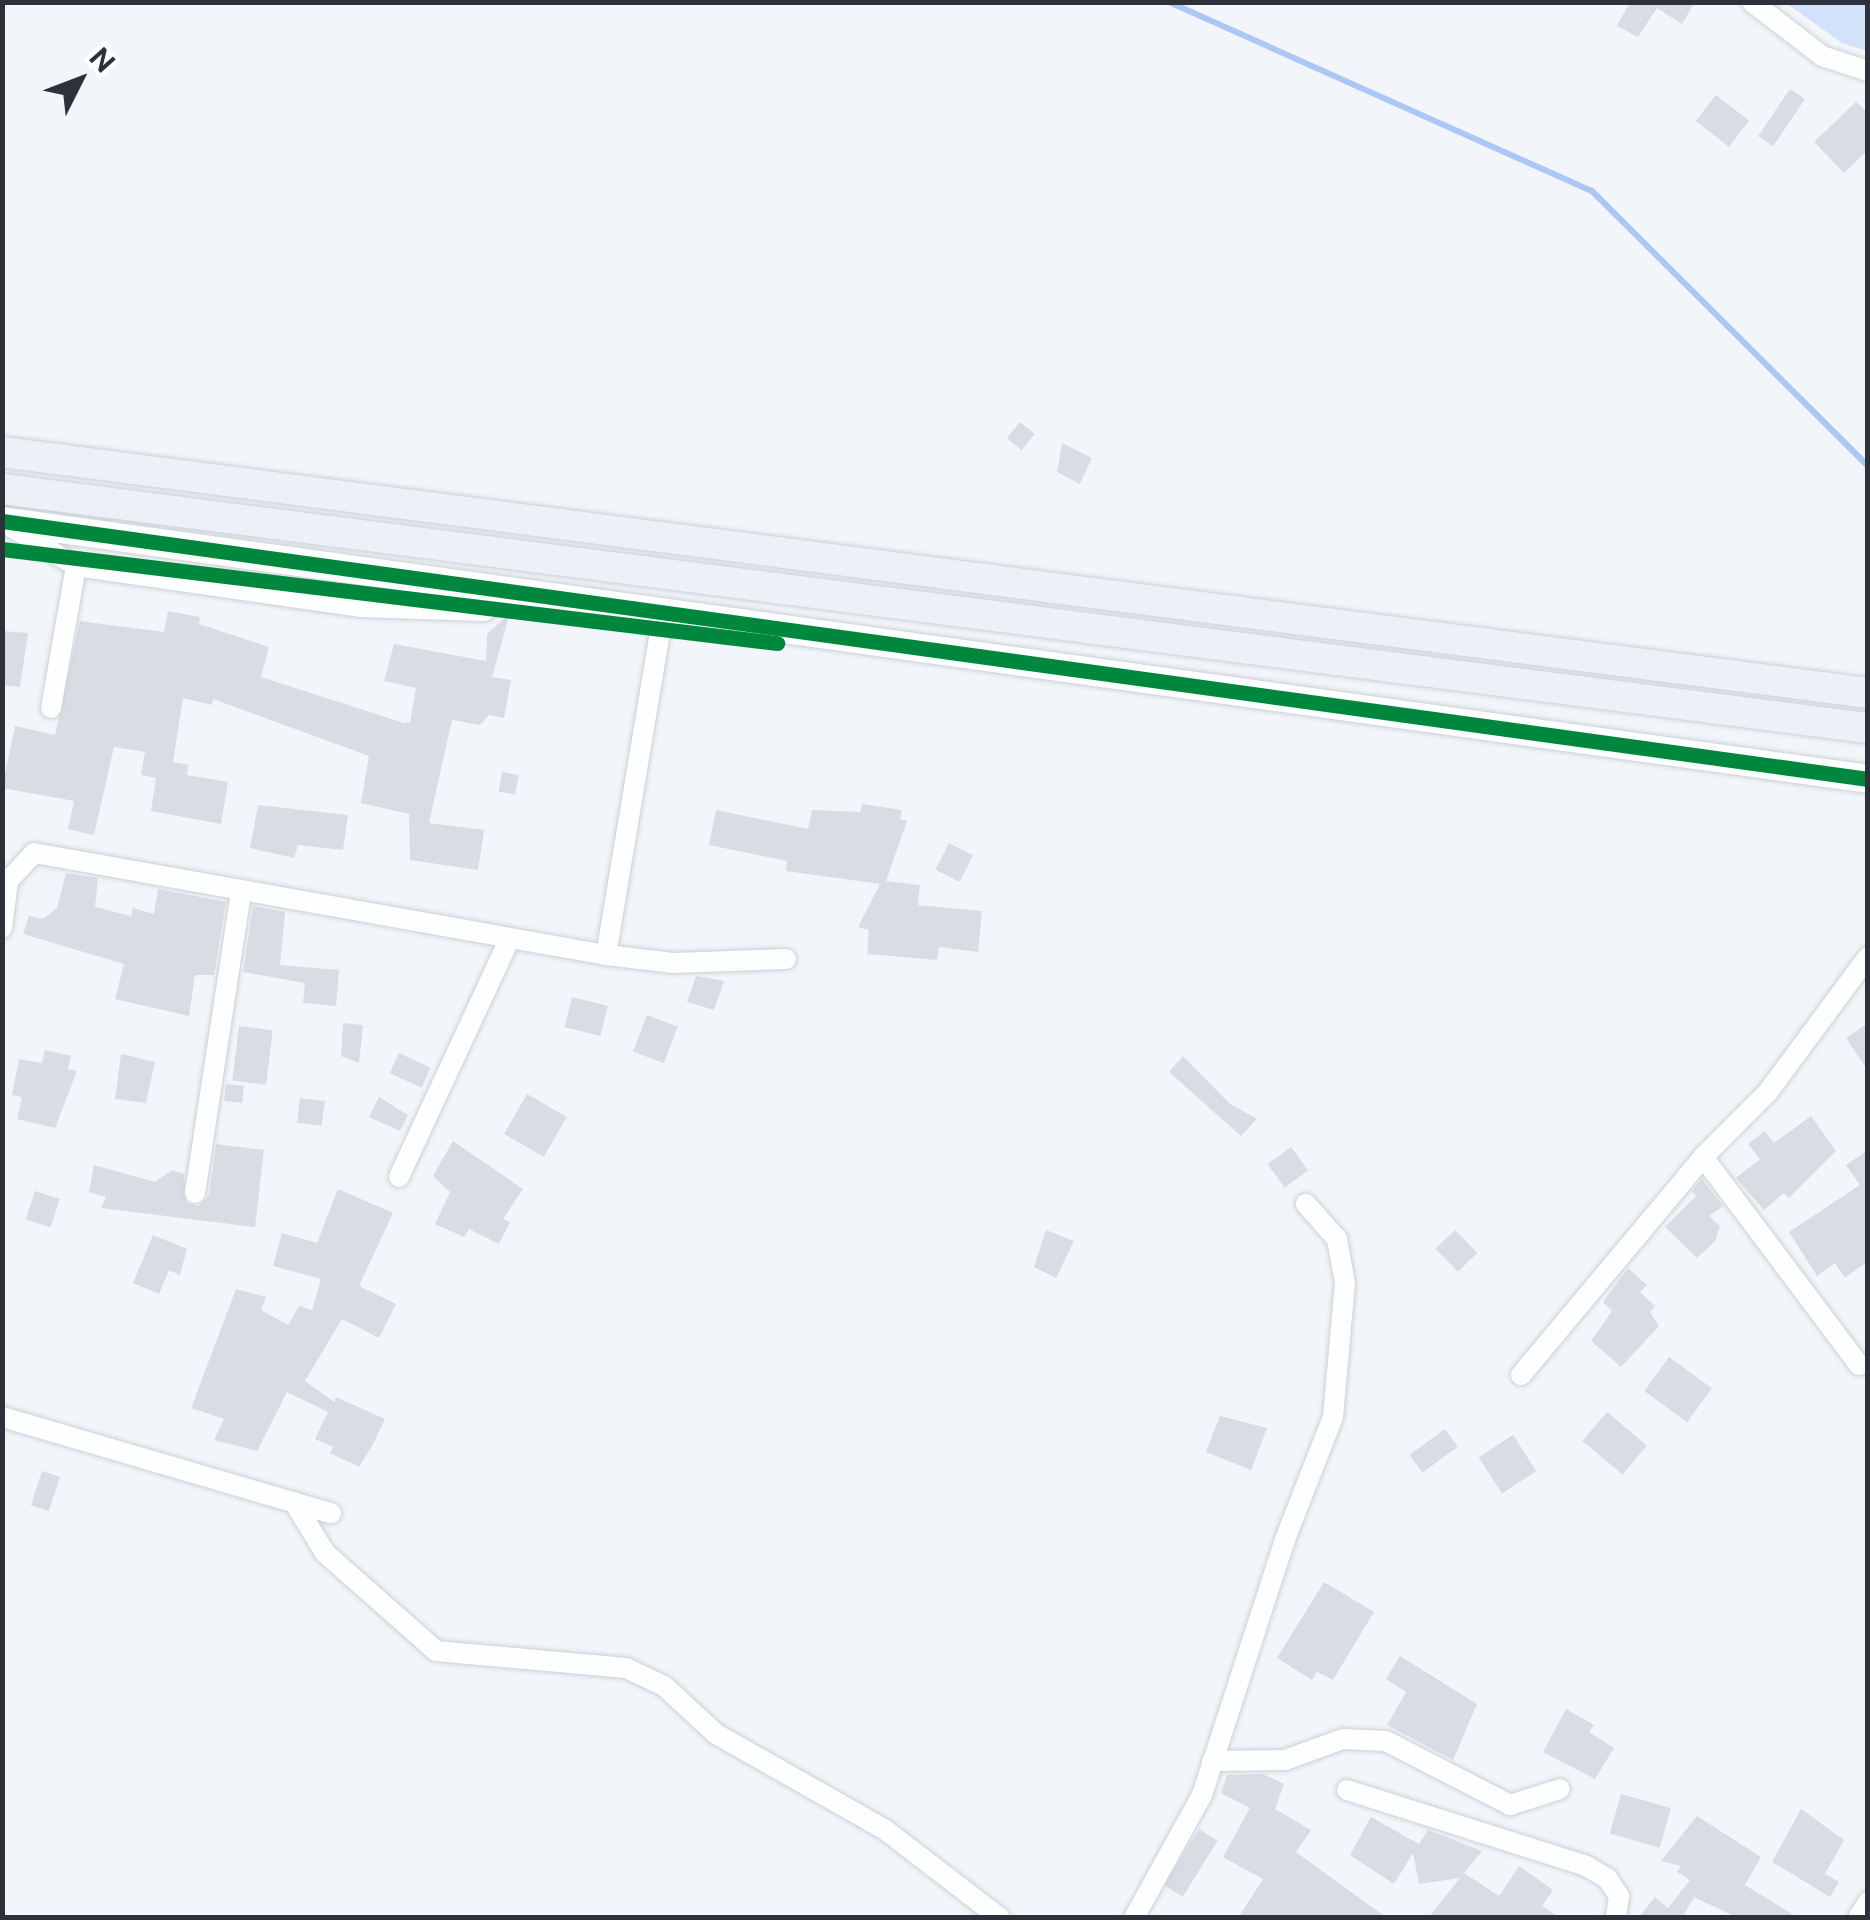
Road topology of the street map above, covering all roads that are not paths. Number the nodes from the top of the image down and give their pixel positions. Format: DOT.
graph roads {
  1 [pos="1752,2"];
  2 [pos="1868,70"];
  3 [pos="2,452"];
  4 [pos="2,489"];
  5 [pos="2,521"];
  6 [pos="76,566"];
  7 [pos="367,572"];
  8 [pos="521,592"];
  9 [pos="360,606"];
  10 [pos="664,610"];
  11 [pos="1868,693"];
  12 [pos="50,708"];
  13 [pos="1868,728"];
  14 [pos="1855,778"];
  15 [pos="1868,796"];
  16 [pos="241,893"];
  17 [pos="2,928"];
  18 [pos="509,940"];
  19 [pos="606,955"];
  20 [pos="1868,956"];
  21 [pos="786,959"];
  22 [pos="1703,1157"];
  23 [pos="398,1177"];
  24 [pos="195,1193"];
  25 [pos="1306,1204"];
  26 [pos="1859,1364"];
  27 [pos="1521,1375"];
  28 [pos="2,1417"];
  29 [pos="294,1502"];
  30 [pos="330,1512"];
  31 [pos="1212,1761"];
  32 [pos="1560,1789"];
  33 [pos="1347,1790"];
  34 [pos="1868,1902"];
  35 [pos="1000,1918"];
  36 [pos="1134,1918"];
  37 [pos="1616,1918"];
  38 [pos="1858,1918"];
  1 -- 2 [label="street"];
  3 -- 11 [label="main road"];
  4 -- 13 [label="main road"];
  5 -- 6 [label="street"];
  5 -- 7 [label="street"];
  6 -- 9 [label="street"];
  6 -- 12 [label="street"];
  7 -- 8 [label="street"];
  7 -- 9 [label="street"];
  8 -- 9 [label="street"];
  8 -- 10 [label="street"];
  10 -- 14 [label="street"];
  10 -- 19 [label="street"];
  14 -- 15 [label="street"];
  16 -- 17 [label="street"];
  16 -- 18 [label="street"];
  16 -- 24 [label="street"];
  18 -- 19 [label="street"];
  18 -- 23 [label="street"];
  19 -- 21 [label="street"];
  20 -- 22 [label="street"];
  22 -- 26 [label="street"];
  22 -- 27 [label="street"];
  25 -- 31 [label="street"];
  28 -- 29 [label="street"];
  29 -- 30 [label="street"];
  29 -- 35 [label="street"];
  31 -- 32 [label="street"];
  31 -- 36 [label="street"];
  33 -- 37 [label="street"];
  34 -- 38 [label="street"];
}
